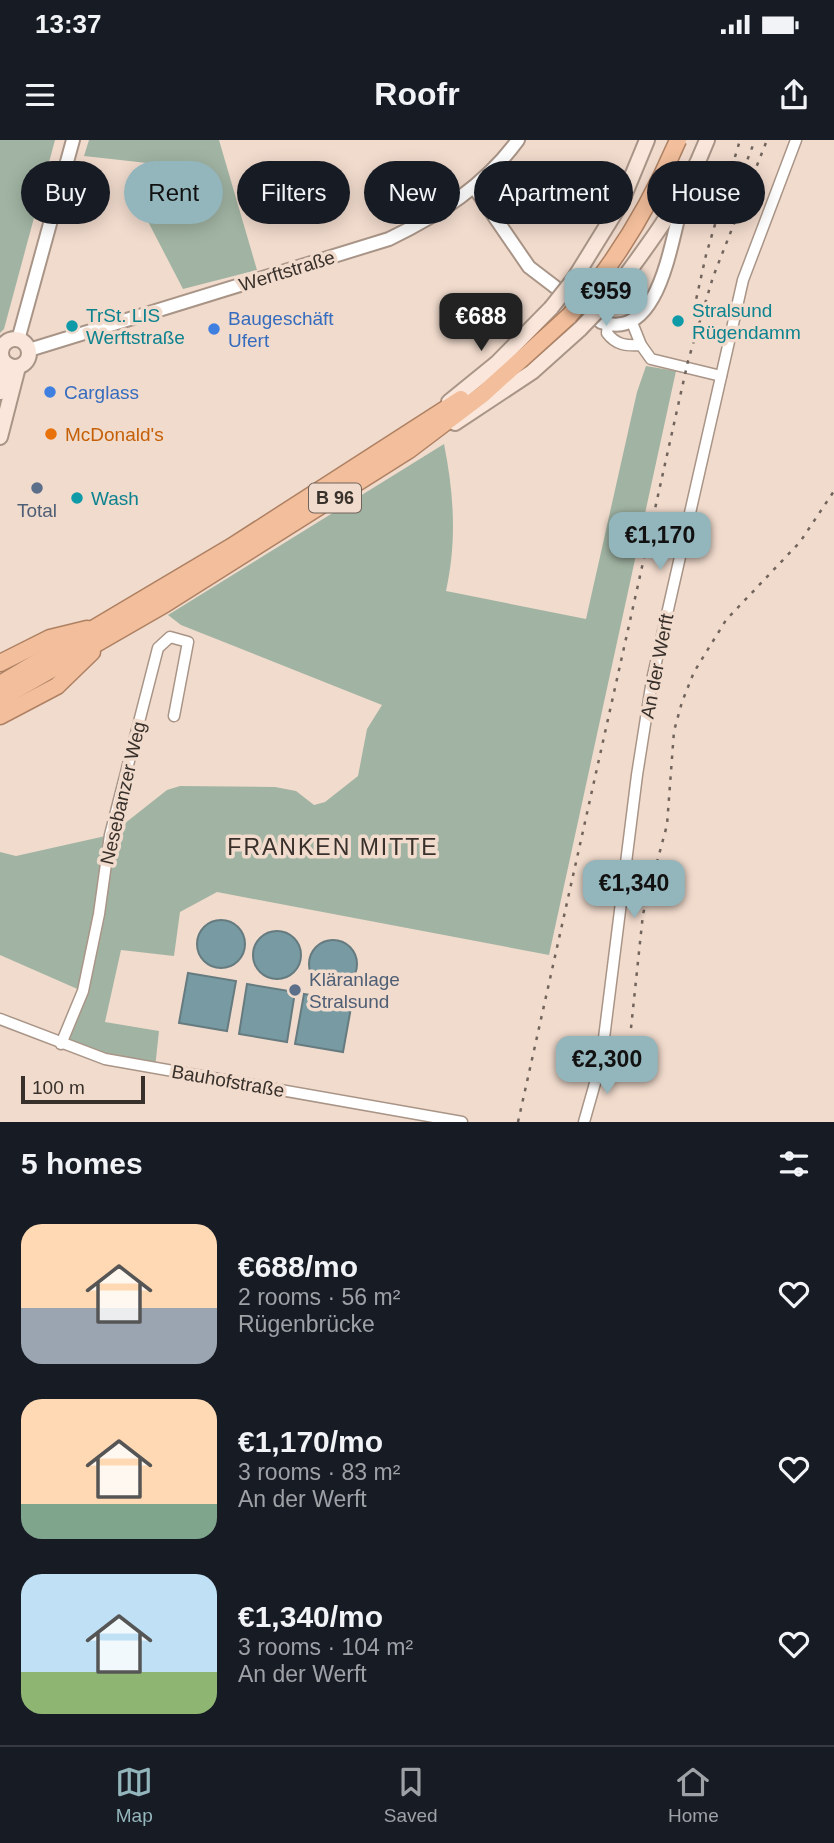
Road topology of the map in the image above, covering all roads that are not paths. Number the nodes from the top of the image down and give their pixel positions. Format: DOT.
graph roads {
  1 [pos="73,140"];
  2 [pos="518,140"];
  3 [pos="648,140"];
  4 [pos="678,140"];
  5 [pos="707,140"];
  6 [pos="796,140"];
  7 [pos="498,161"];
  8 [pos="698,161"];
  9 [pos="474,187"];
  10 [pos="499,224"];
  11 [pos="663,224"];
  12 [pos="674,224"];
  13 [pos="631,320"];
  14 [pos="608,324"];
  15 [pos="18,340"];
  16 [pos="641,345"];
  17 [pos="29,350"];
  18 [pos="7,360"];
  19 [pos="522,360"];
  20 [pos="721,376"];
  21 [pos="0,392"];
  22 [pos="430,418"];
  23 [pos="0,437"];
  24 [pos="409,450"];
  25 [pos="107,624"];
  26 [pos="99,643"];
  27 [pos="0,663"];
  28 [pos="0,684"];
  29 [pos="0,699"];
  30 [pos="0,716"];
  31 [pos="174,716"];
  32 [pos="0,1019"];
  33 [pos="61,1044"];
  34 [pos="462,1122"];
  35 [pos="584,1122"];
  1 -- 15 [label="street"];
  2 -- 7 [label="street, Werftstraße"];
  3 -- 22 [label="main road, bridge"];
  4 -- 19 [label="highway, B 96, bridge"];
  5 -- 8 [label="main road"];
  6 -- 20 [label="street, An der Werft"];
  9 -- 17 [label="street, Werftstraße"];
  10 -- 14 [label="street"];
  11 -- 24 [label="main road, bridge"];
  12 -- 13 [label="street"];
  13 -- 14 [label="street"];
  13 -- 16 [label="street"];
  14 -- 16 [label="street"];
  15 -- 17 [label="main road"];
  15 -- 18 [label="main road"];
  16 -- 20 [label="street"];
  17 -- 18 [label="main road"];
  18 -- 21 [label="main road"];
  18 -- 23 [label="main road"];
  19 -- 22 [label="highway, B 96"];
  19 -- 24 [label="highway, B 96"];
  20 -- 35 [label="street, An der Werft"];
  22 -- 25 [label="highway, B 96"];
  24 -- 26 [label="highway, B 96"];
  25 -- 27 [label="highway"];
  25 -- 28 [label="highway, B 96"];
  26 -- 29 [label="highway, B 96"];
  26 -- 30 [label="highway"];
  31 -- 33 [label="street, Nesebanzer Weg"];
  32 -- 33 [label="street, Bauhofstraße"];
  33 -- 34 [label="street, Bauhofstraße"];
}
